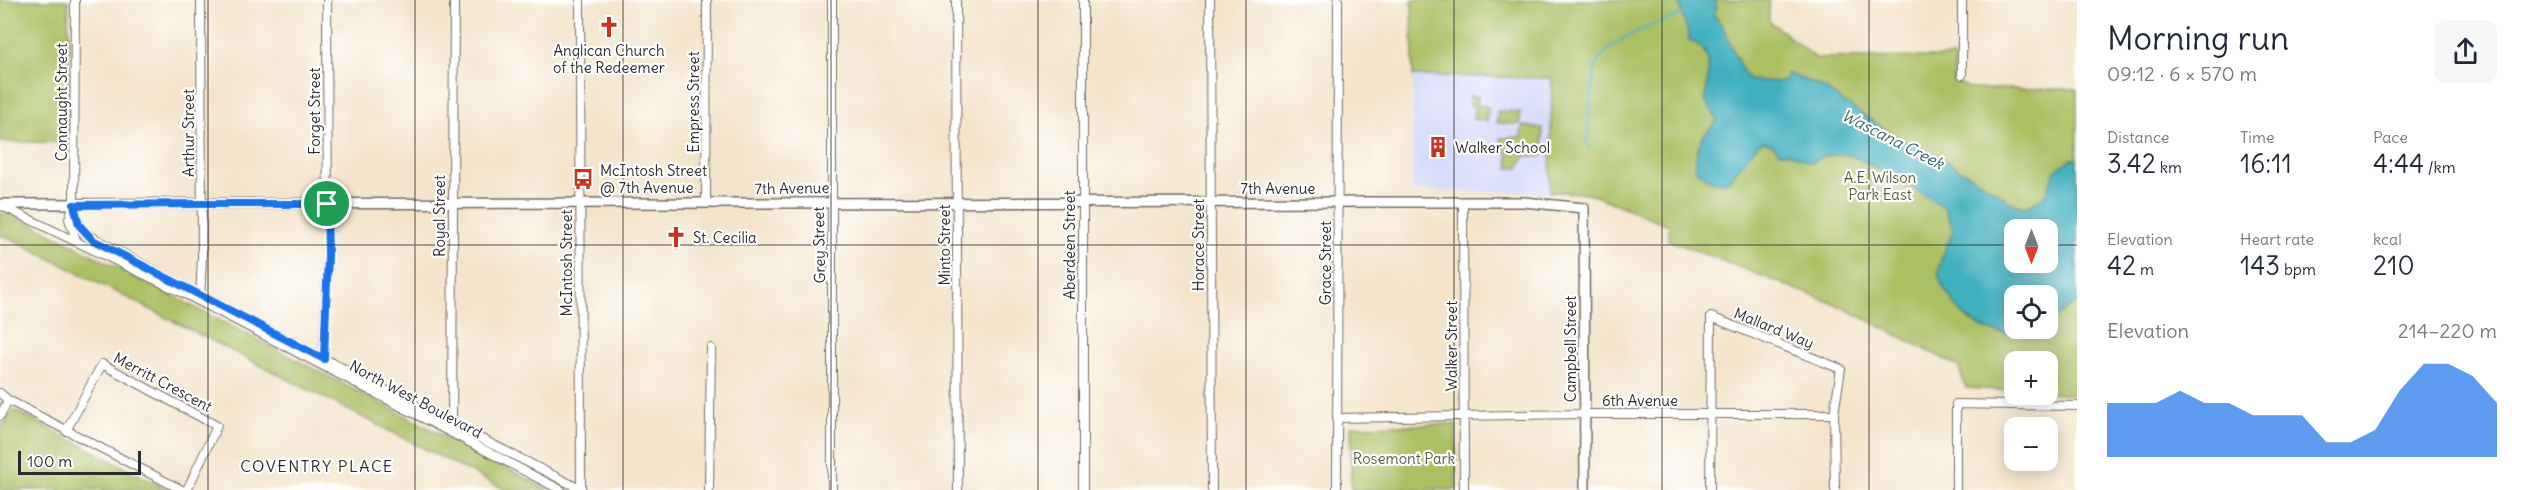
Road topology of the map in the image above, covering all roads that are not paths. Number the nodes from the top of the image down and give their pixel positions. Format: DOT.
graph roads {
  1 [pos="75,0"];
  2 [pos="201,0"];
  3 [pos="327,0"];
  4 [pos="454,0"];
  5 [pos="580,0"];
  6 [pos="707,0"];
  7 [pos="832,0"];
  8 [pos="957,0"];
  9 [pos="1083,0"];
  10 [pos="1210,0"];
  11 [pos="1338,0"];
  12 [pos="1962,0"];
  13 [pos="1962,75"];
  14 [pos="832,202"];
  15 [pos="958,202"];
  16 [pos="1211,202"];
  17 [pos="1463,202"];
  18 [pos="706,203"];
  19 [pos="1083,203"];
  20 [pos="1338,203"];
  21 [pos="0,204"];
  22 [pos="201,204"];
  23 [pos="327,204"];
  24 [pos="453,204"];
  25 [pos="580,204"];
  26 [pos="74,205"];
  27 [pos="1584,208"];
  28 [pos="76,240"];
  29 [pos="200,299"];
  30 [pos="711,348"];
  31 [pos="323,362"];
  32 [pos="0,393"];
  33 [pos="8,400"];
  34 [pos="2077,406"];
  35 [pos="1585,414"];
  36 [pos="1710,414"];
  37 [pos="1834,414"];
  38 [pos="0,416"];
  39 [pos="1464,416"];
  40 [pos="1337,418"];
  41 [pos="452,428"];
  42 [pos="66,431"];
  43 [pos="182,490"];
  44 [pos="187,490"];
  45 [pos="561,490"];
  46 [pos="582,490"];
  47 [pos="709,490"];
  48 [pos="832,490"];
  49 [pos="958,490"];
  50 [pos="1083,490"];
  51 [pos="1212,490"];
  52 [pos="1337,490"];
  53 [pos="1464,490"];
  54 [pos="1585,490"];
  55 [pos="1710,490"];
  56 [pos="1835,490"];
  57 [pos="1956,490"];
  1 -- 26 [label="street, Connaught Street"];
  2 -- 22 [label="street, Arthur Street"];
  3 -- 23 [label="street, Forget Street"];
  4 -- 24 [label="street, Royal Street"];
  5 -- 25 [label="street, McIntosh Street"];
  6 -- 18 [label="street, Empress Street"];
  7 -- 14 [label="street, Grey Street"];
  8 -- 15 [label="street, Minto Street"];
  9 -- 19 [label="street, Aberdeen Street"];
  10 -- 16 [label="street, Horace Street"];
  11 -- 20 [label="street, Grace Street"];
  12 -- 13 [label="street"];
  14 -- 15 [label="street, 7th Avenue"];
  14 -- 18 [label="street, 7th Avenue"];
  14 -- 48 [label="street, Grey Street"];
  15 -- 19 [label="street, 7th Avenue"];
  15 -- 49 [label="street, Minto Street"];
  16 -- 19 [label="street, 7th Avenue"];
  16 -- 20 [label="street, 7th Avenue"];
  16 -- 51 [label="street, Horace Street"];
  17 -- 20 [label="street, 7th Avenue"];
  17 -- 27 [label="street, 7th Avenue"];
  17 -- 39 [label="street, Walker Street"];
  18 -- 25 [label="street, 7th Avenue"];
  19 -- 50 [label="street, Aberdeen Street"];
  20 -- 40 [label="street, Grace Street"];
  21 -- 26 [label="street, 7th Avenue"];
  21 -- 28 [label="street, North West Boulevard"];
  22 -- 23 [label="street, 7th Avenue"];
  22 -- 26 [label="street, 7th Avenue"];
  22 -- 29 [label="street, Arthur Street"];
  23 -- 24 [label="street, 7th Avenue"];
  23 -- 31 [label="street, Forget Street"];
  24 -- 25 [label="street, 7th Avenue"];
  24 -- 41 [label="street, Royal Street"];
  25 -- 46 [label="street, McIntosh Street"];
  26 -- 28 [label="street, Connaught Street"];
  26 -- 29 [label="street, North West Boulevard"];
  27 -- 35 [label="street, Campbell Street"];
  28 -- 29 [label="street, North West Boulevard"];
  29 -- 31 [label="street, North West Boulevard"];
  30 -- 47 [label="street"];
  31 -- 41 [label="street, North West Boulevard"];
  32 -- 33 [label="street"];
  33 -- 38 [label="street"];
  33 -- 42 [label="street"];
  34 -- 57 [label="street"];
  35 -- 36 [label="street, 6th Avenue"];
  35 -- 39 [label="street, 6th Avenue"];
  35 -- 54 [label="street, Campbell Street"];
  36 -- 37 [label="street, 6th Avenue"];
  36 -- 37 [label="street, Mallard Way"];
  36 -- 55 [label="street"];
  37 -- 56 [label="street"];
  39 -- 40 [label="street, 6th Avenue"];
  39 -- 53 [label="street, Walker Street"];
  40 -- 52 [label="street, Grace Street"];
  41 -- 45 [label="street, North West Boulevard"];
  41 -- 46 [label="street, North West Boulevard"];
  42 -- 43 [label="street"];
  42 -- 44 [label="street, Merritt Crescent"];
}
